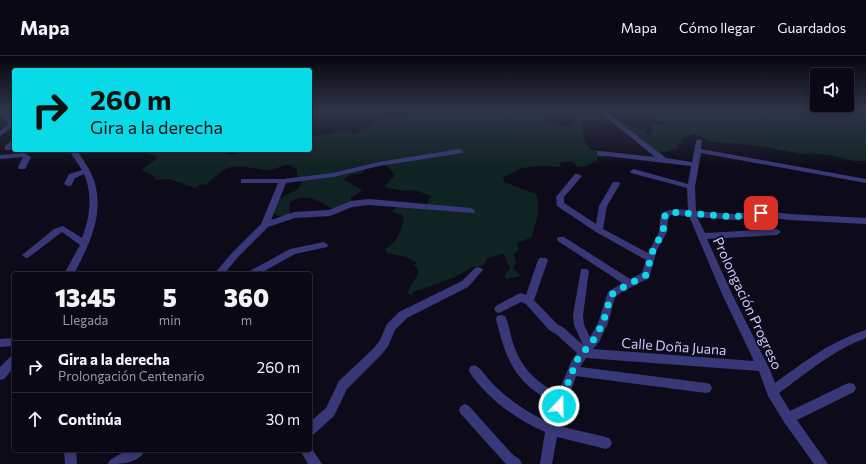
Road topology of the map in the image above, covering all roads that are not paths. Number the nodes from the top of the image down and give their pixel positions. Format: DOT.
graph roads {
  1 [pos="624,129"];
  2 [pos="699,141"];
  3 [pos="12,143"];
  4 [pos="8,148"];
  5 [pos="697,150"];
  6 [pos="459,151"];
  7 [pos="74,152"];
  8 [pos="600,153"];
  9 [pos="0,157"];
  10 [pos="663,160"];
  11 [pos="694,164"];
  12 [pos="22,167"];
  13 [pos="86,170"];
  14 [pos="634,171"];
  15 [pos="578,176"];
  16 [pos="282,181"];
  17 [pos="866,181"];
  18 [pos="244,182"];
  19 [pos="68,184"];
  20 [pos="616,184"];
  21 [pos="691,187"];
  22 [pos="471,211"];
  23 [pos="692,214"];
  24 [pos="866,221"];
  25 [pos="265,225"];
  26 [pos="599,230"];
  27 [pos="777,232"];
  28 [pos="702,236"];
  29 [pos="561,239"];
  30 [pos="86,244"];
  31 [pos="324,245"];
  32 [pos="26,255"];
  33 [pos="650,258"];
  34 [pos="543,260"];
  35 [pos="478,270"];
  36 [pos="584,271"];
  37 [pos="70,272"];
  38 [pos="221,272"];
  39 [pos="255,272"];
  40 [pos="630,284"];
  41 [pos="529,301"];
  42 [pos="866,334"];
  43 [pos="12,342"];
  44 [pos="0,343"];
  45 [pos="586,350"];
  46 [pos="12,361"];
  47 [pos="12,362"];
  48 [pos="0,364"];
  49 [pos="762,366"];
  50 [pos="474,370"];
  51 [pos="573,371"];
  52 [pos="0,375"];
  53 [pos="706,388"];
  54 [pos="850,388"];
  55 [pos="772,392"];
  56 [pos="561,400"];
  57 [pos="464,410"];
  58 [pos="788,418"];
  59 [pos="312,428"];
  60 [pos="552,429"];
  61 [pos="606,443"];
  62 [pos="70,452"];
  63 [pos="135,452"];
  64 [pos="307,452"];
  65 [pos="71,464"];
  66 [pos="114,464"];
  67 [pos="316,464"];
  68 [pos="516,464"];
  69 [pos="546,464"];
  70 [pos="822,464"];
  1 -- 10 [label="street"];
  2 -- 5 [label="street, Prolongación Progreso"];
  3 -- 4 [label="street"];
  5 -- 11 [label="street, Prolongación Progreso"];
  5 -- 17 [label="street"];
  6 -- 16 [label="street"];
  7 -- 13 [label="street"];
  8 -- 10 [label="street"];
  9 -- 12 [label="street"];
  10 -- 11 [label="street"];
  11 -- 21 [label="street, Prolongación Progreso"];
  13 -- 19 [label="street"];
  13 -- 30 [label="street"];
  14 -- 21 [label="street"];
  15 -- 26 [label="street"];
  16 -- 18 [label="street"];
  16 -- 25 [label="street"];
  20 -- 26 [label="street"];
  21 -- 23 [label="street, Prolongación Progreso"];
  22 -- 25 [label="street"];
  23 -- 24 [label="street"];
  23 -- 28 [label="street, Prolongación Progreso"];
  23 -- 33 [label="street"];
  25 -- 38 [label="street"];
  26 -- 33 [label="street"];
  27 -- 28 [label="street"];
  28 -- 49 [label="street, Prolongación Progreso"];
  29 -- 40 [label="street"];
  30 -- 32 [label="street"];
  30 -- 37 [label="street"];
  31 -- 39 [label="street"];
  33 -- 40 [label="street"];
  34 -- 41 [label="street"];
  35 -- 59 [label="street"];
  36 -- 45 [label="street"];
  40 -- 45 [label="street"];
  41 -- 45 [label="street"];
  41 -- 56 [label="street"];
  42 -- 55 [label="street"];
  43 -- 44 [label="street"];
  45 -- 49 [label="street, Calle Doña Juana"];
  45 -- 51 [label="street"];
  46 -- 48 [label="street"];
  47 -- 52 [label="street"];
  49 -- 55 [label="street, Prolongación Progreso"];
  50 -- 60 [label="street"];
  51 -- 53 [label="street"];
  51 -- 56 [label="street"];
  54 -- 58 [label="street"];
  55 -- 58 [label="street, Prolongación Progreso"];
  56 -- 60 [label="street"];
  57 -- 68 [label="street"];
  58 -- 70 [label="street, Prolongación Progreso"];
  60 -- 61 [label="street"];
  60 -- 69 [label="street"];
  62 -- 65 [label="street"];
  63 -- 66 [label="street"];
  64 -- 67 [label="street"];
}
